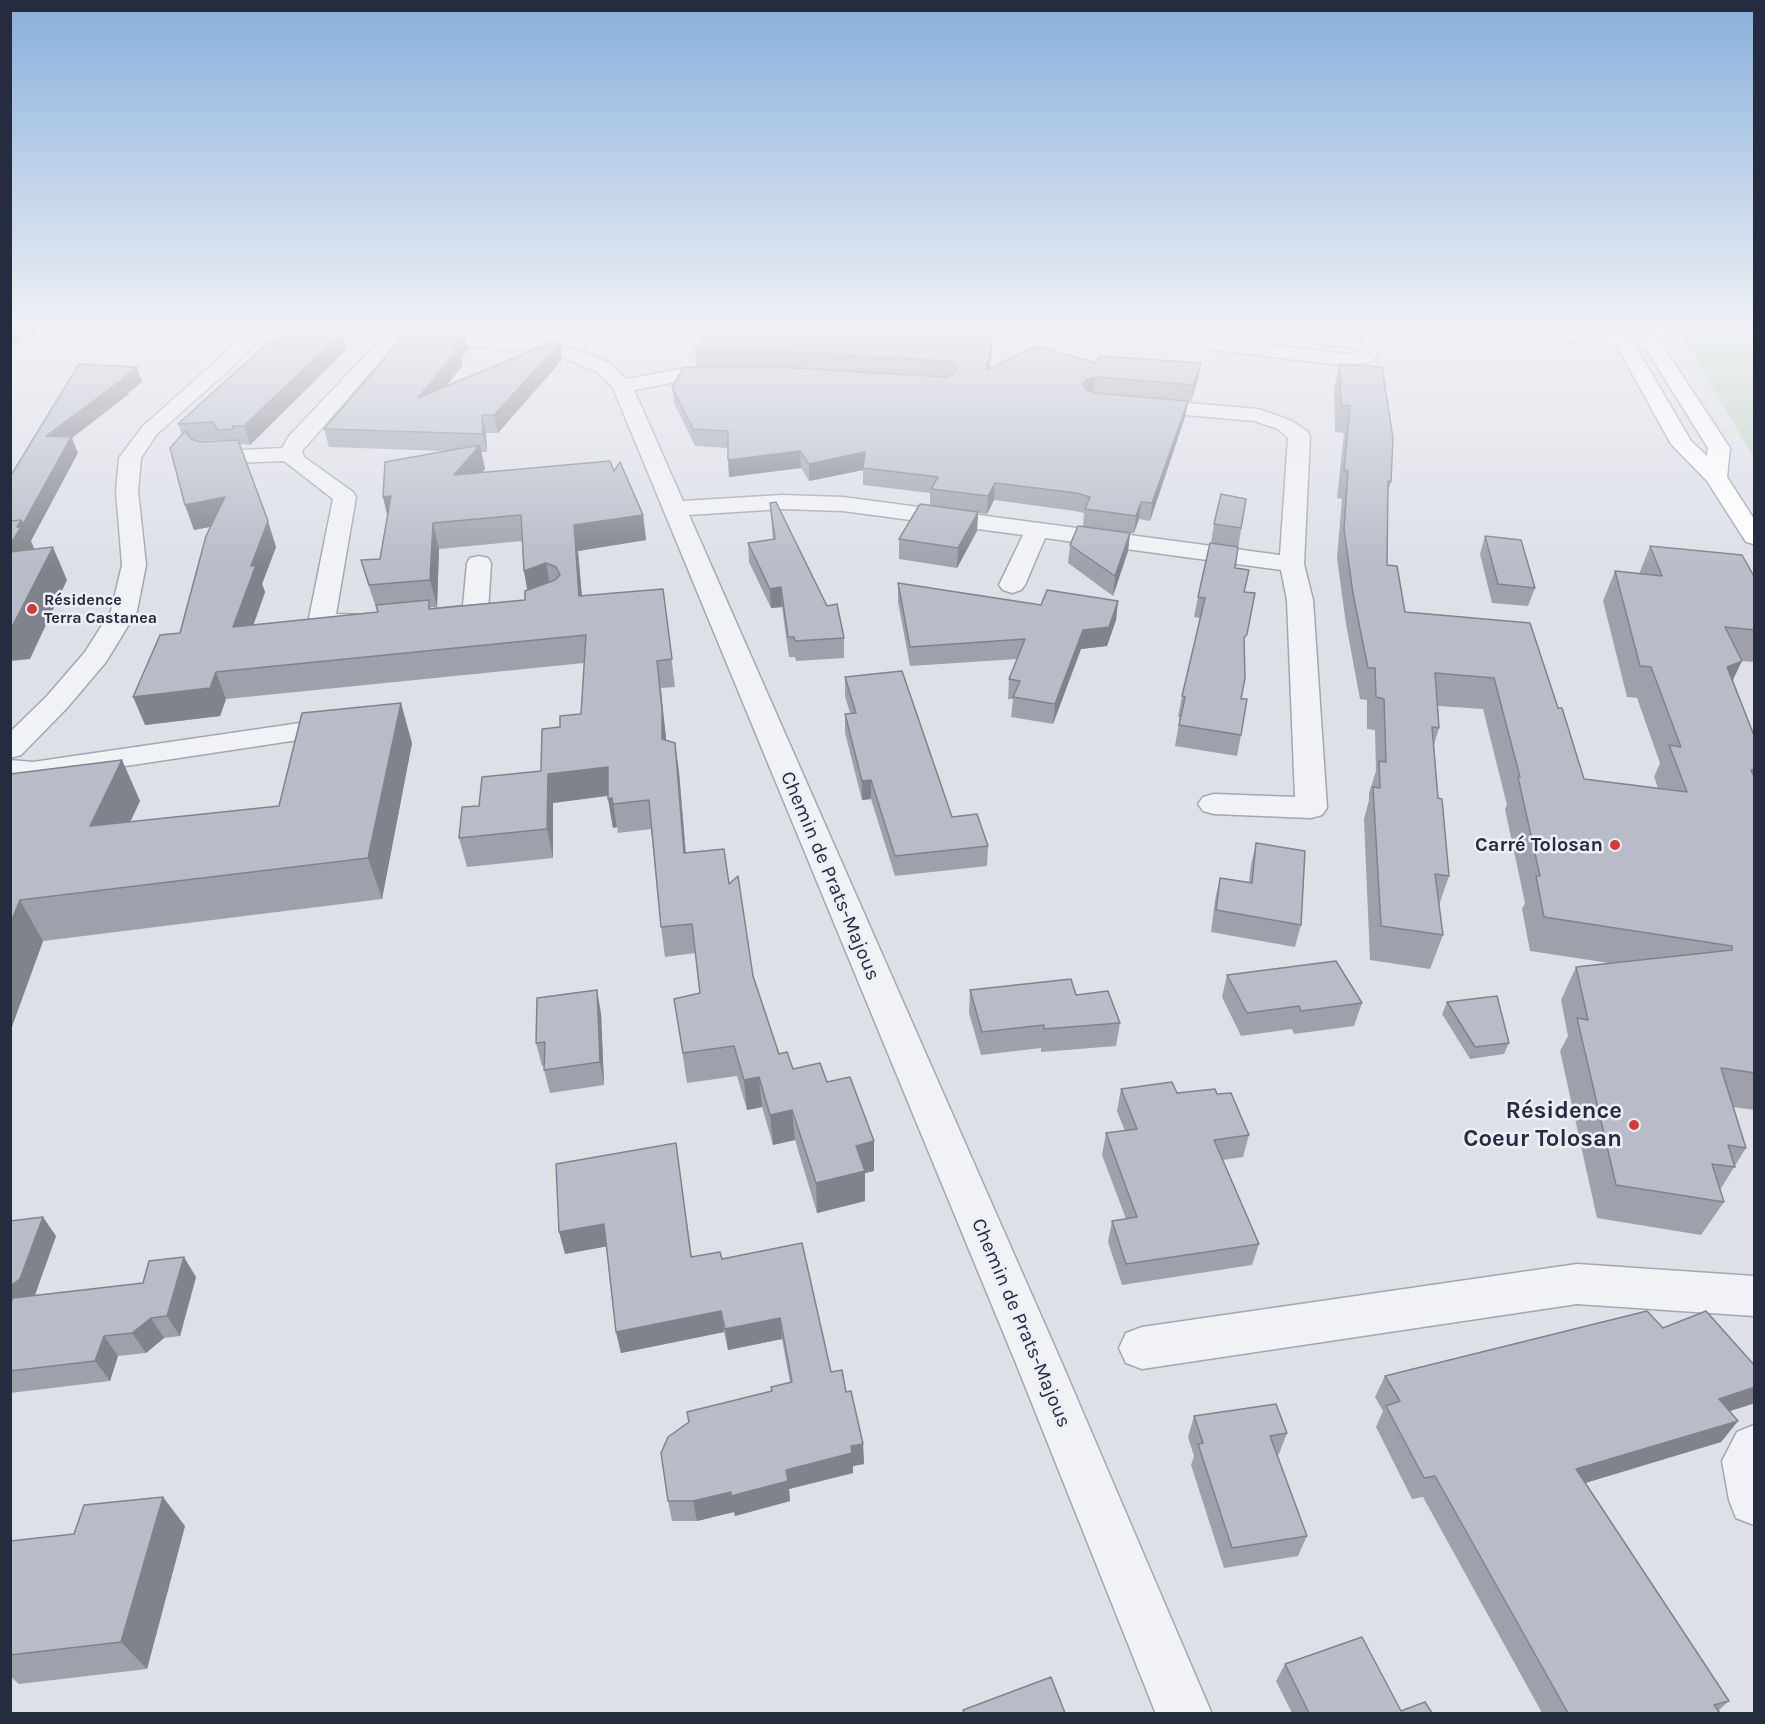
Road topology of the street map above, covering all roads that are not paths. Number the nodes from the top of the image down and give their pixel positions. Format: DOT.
graph roads {
  1 [pos="174,408"];
  2 [pos="327,408"];
  3 [pos="631,408"];
  4 [pos="1181,408"];
  5 [pos="1662,408"];
  6 [pos="1694,408"];
  7 [pos="211,447"];
  8 [pos="292,454"];
  9 [pos="1716,477"];
  10 [pos="674,509"];
  11 [pos="1037,530"];
  12 [pos="1753,532"];
  13 [pos="479,563"];
  14 [pos="1292,564"];
  15 [pos="1012,585"];
  16 [pos="420,618"];
  17 [pos="387,622"];
  18 [pos="372,722"];
  19 [pos="10,749"];
  20 [pos="10,769"];
  21 [pos="1214,804"];
  22 [pos="1755,1296"];
  23 [pos="1142,1348"];
  24 [pos="1755,1449"];
  25 [pos="1755,1500"];
  26 [pos="1184,1713"];
  1 -- 19 [label="street"];
  2 -- 8 [label="street"];
  3 -- 10 [label="street, Chemin de Prats-Majous"];
  4 -- 14 [label="street"];
  5 -- 9 [label="main road"];
  6 -- 9 [label="main road"];
  7 -- 8 [label="street"];
  8 -- 17 [label="street"];
  9 -- 12 [label="main road"];
  10 -- 11 [label="street"];
  10 -- 26 [label="street, Chemin de Prats-Majous"];
  11 -- 14 [label="street"];
  11 -- 15 [label="street"];
  13 -- 16 [label="street"];
  14 -- 21 [label="street"];
  18 -- 20 [label="street"];
  22 -- 23 [label="street"];
  24 -- 25 [label="street"];
}
